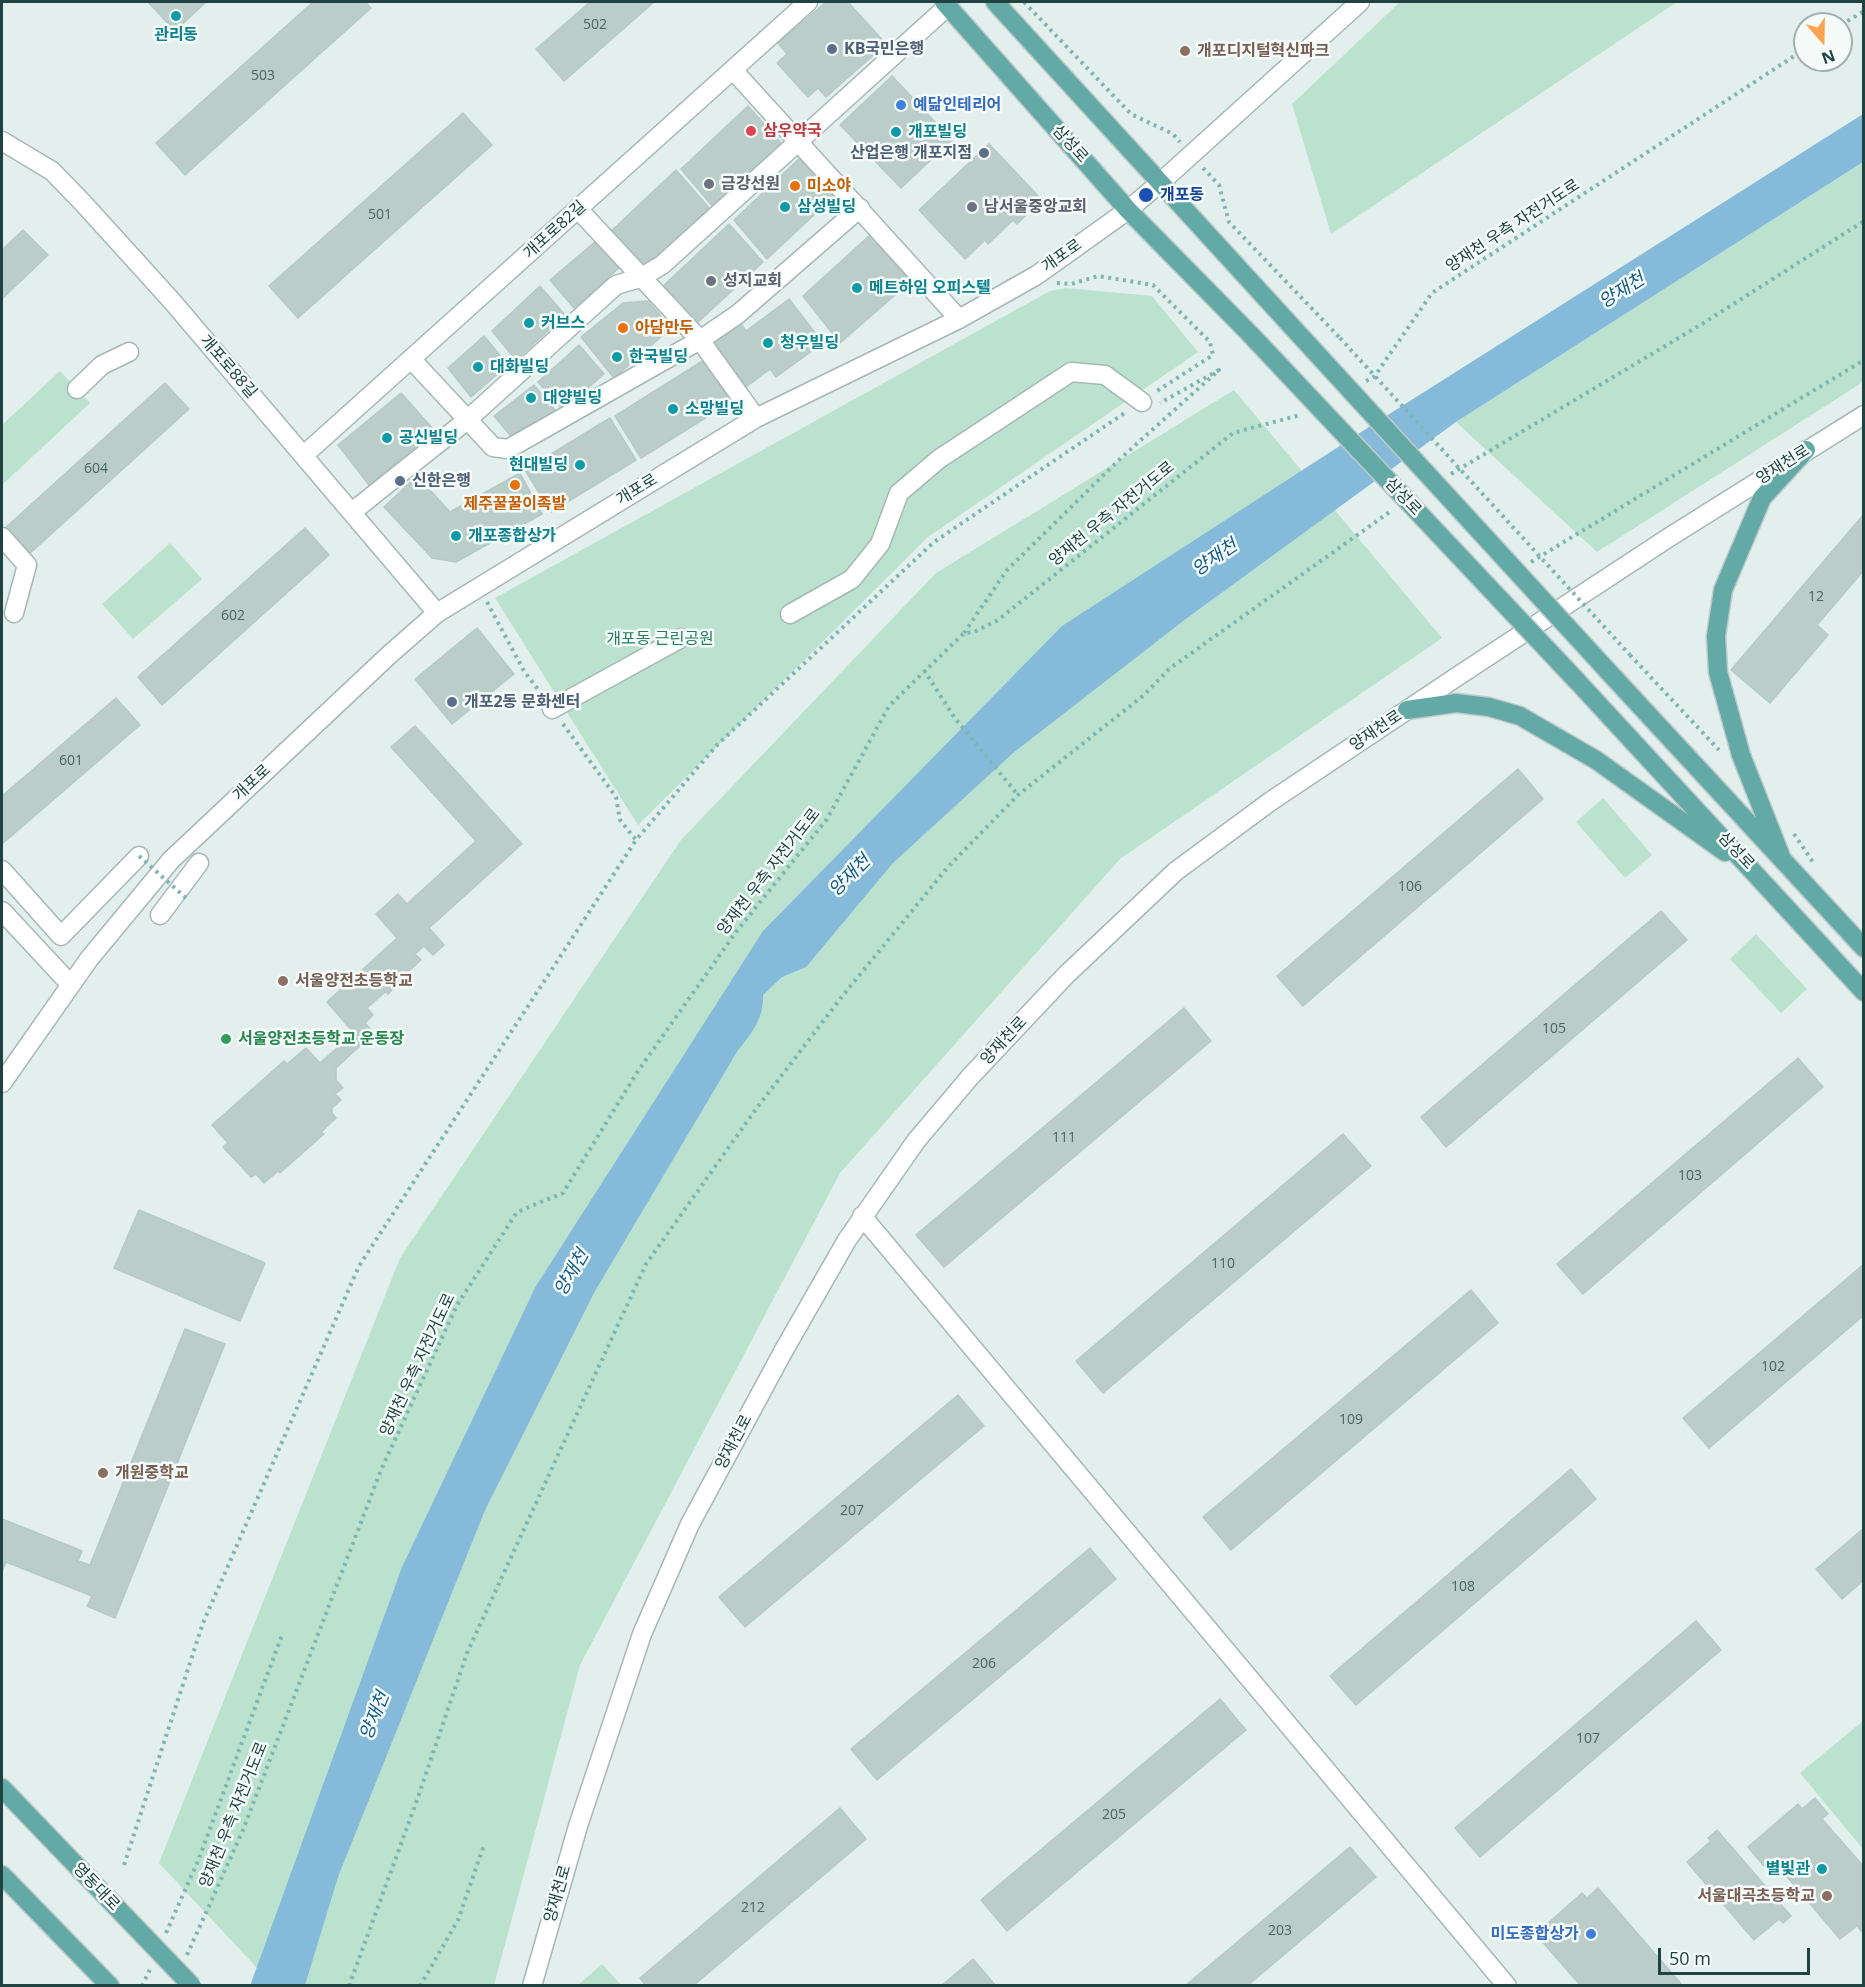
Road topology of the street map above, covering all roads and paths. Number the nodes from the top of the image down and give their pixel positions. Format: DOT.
graph roads {
  1 [pos="808,2"];
  2 [pos="995,2"];
  3 [pos="1360,2"];
  4 [pos="946,4"];
  5 [pos="1793,57"];
  6 [pos="733,70"];
  7 [pos="2,141"];
  8 [pos="800,141"];
  9 [pos="1161,182"];
  10 [pos="860,208"];
  11 [pos="578,209"];
  12 [pos="1128,210"];
  13 [pos="1863,222"];
  14 [pos="1036,275"];
  15 [pos="639,278"];
  16 [pos="959,319"];
  17 [pos="1340,338"];
  18 [pos="700,340"];
  19 [pos="129,352"];
  20 [pos="411,359"];
  21 [pos="1863,360"];
  22 [pos="1365,382"];
  23 [pos="77,389"];
  24 [pos="1150,403"];
  25 [pos="1306,412"];
  26 [pos="1863,415"];
  27 [pos="756,418"];
  28 [pos="466,421"];
  29 [pos="1806,450"];
  30 [pos="304,455"];
  31 [pos="1445,477"];
  32 [pos="1397,507"];
  33 [pos="352,512"];
  34 [pos="2,537"];
  35 [pos="1516,571"];
  36 [pos="486,599"];
  37 [pos="14,613"];
  38 [pos="437,613"];
  39 [pos="789,614"];
  40 [pos="964,633"];
  41 [pos="681,638"];
  42 [pos="1630,655"];
  43 [pos="924,670"];
  44 [pos="552,709"];
  45 [pos="1407,710"];
  46 [pos="1018,795"];
  47 [pos="636,840"];
  48 [pos="139,856"];
  49 [pos="1782,860"];
  50 [pos="199,863"];
  51 [pos="2,870"];
  52 [pos="1759,876"];
  53 [pos="181,894"];
  54 [pos="2,911"];
  55 [pos="160,915"];
  56 [pos="1863,948"];
  57 [pos="70,985"];
  58 [pos="1863,992"];
  59 [pos="2,1083"];
  60 [pos="862,1216"];
  61 [pos="282,1635"];
  62 [pos="2,1788"];
  63 [pos="484,1845"];
  64 [pos="124,1864"];
  65 [pos="2,1875"];
  66 [pos="161,1944"];
  67 [pos="185,1960"];
  68 [pos="152,1965"];
  69 [pos="110,1986"];
  70 [pos="142,1986"];
  71 [pos="192,1986"];
  72 [pos="349,1986"];
  73 [pos="420,1986"];
  74 [pos="532,1986"];
  75 [pos="1507,1986"];
  1 -- 6 [label="street, 개포로82길"];
  2 -- 9 [label="main road, 삼성로"];
  3 -- 9 [label="street, 개포로"];
  4 -- 8 [label="street"];
  4 -- 12 [label="main road, 삼성로"];
  5 -- 22 [label="path, 양재천 우측 자전거도로"];
  6 -- 8 [label="street"];
  6 -- 11 [label="street, 개포로82길"];
  7 -- 30 [label="street, 개포로88길"];
  8 -- 10 [label="street"];
  8 -- 15 [label="street"];
  9 -- 12 [label="street, 개포로"];
  9 -- 35 [label="main road, 삼성로, bridge"];
  10 -- 16 [label="street"];
  10 -- 18 [label="street"];
  11 -- 15 [label="street"];
  11 -- 20 [label="street, 개포로82길"];
  12 -- 14 [label="street, 개포로"];
  12 -- 52 [label="main road, 삼성로, bridge"];
  13 -- 31 [label="path"];
  14 -- 16 [label="street, 개포로"];
  14 -- 24 [label="path"];
  15 -- 18 [label="street"];
  15 -- 28 [label="street"];
  16 -- 27 [label="street, 개포로"];
  17 -- 42 [label="path, bridge"];
  18 -- 27 [label="street"];
  18 -- 28 [label="street"];
  19 -- 23 [label="street"];
  20 -- 28 [label="street"];
  20 -- 30 [label="street, 개포로82길"];
  21 -- 35 [label="path"];
  24 -- 39 [label="street"];
  24 -- 40 [label="path"];
  24 -- 47 [label="path"];
  25 -- 40 [label="path, 양재천 우측 자전거도로"];
  26 -- 29 [label="street, 양재천로"];
  27 -- 38 [label="street, 개포로"];
  28 -- 33 [label="street"];
  29 -- 45 [label="street, 양재천로"];
  29 -- 49 [label="main road"];
  30 -- 33 [label="street, 개포로88길"];
  32 -- 46 [label="path"];
  33 -- 38 [label="street, 개포로88길"];
  34 -- 37 [label="street"];
  35 -- 49 [label="main road, 삼성로, bridge"];
  36 -- 44 [label="path"];
  38 -- 57 [label="street, 개포로"];
  40 -- 43 [label="path, 양재천 우측 자전거도로"];
  41 -- 44 [label="street"];
  43 -- 46 [label="path"];
  43 -- 67 [label="path, 양재천 우측 자전거도로"];
  44 -- 47 [label="path"];
  45 -- 52 [label="main road"];
  45 -- 60 [label="street, 양재천로"];
  46 -- 72 [label="path"];
  47 -- 64 [label="path"];
  48 -- 51 [label="street"];
  48 -- 53 [label="path, bridge"];
  49 -- 56 [label="main road, 삼성로"];
  50 -- 53 [label="street"];
  52 -- 58 [label="main road, 삼성로"];
  53 -- 55 [label="street"];
  54 -- 57 [label="street"];
  57 -- 59 [label="street, 개포로"];
  60 -- 74 [label="street, 양재천로"];
  60 -- 75 [label="street"];
  61 -- 66 [label="path"];
  62 -- 71 [label="main road, 영동대로, bridge"];
  63 -- 73 [label="path"];
  65 -- 69 [label="main road"];
  68 -- 70 [label="path"];
}
